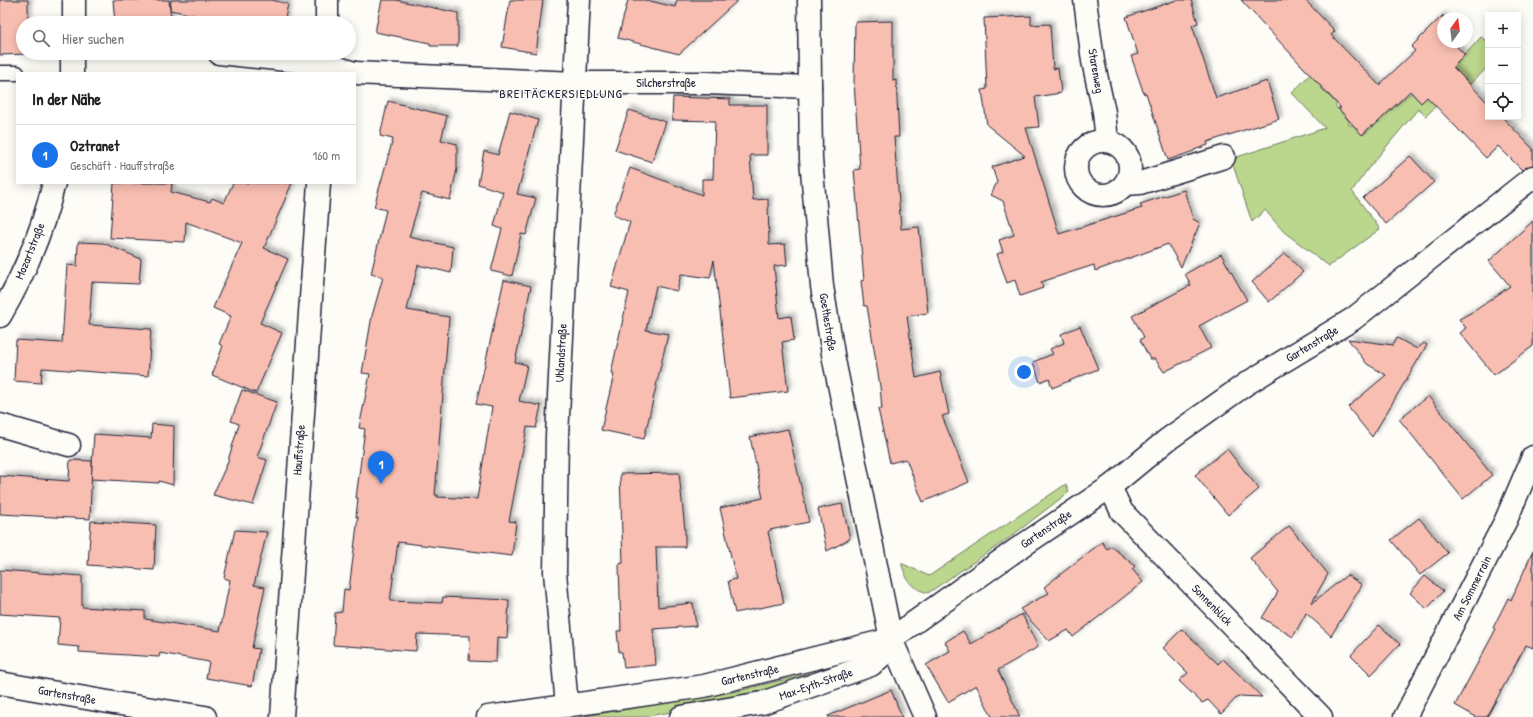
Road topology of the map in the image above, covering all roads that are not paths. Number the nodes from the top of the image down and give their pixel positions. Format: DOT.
graph roads {
  1 [pos="74,0"];
  2 [pos="327,0"];
  3 [pos="580,0"];
  4 [pos="809,0"];
  5 [pos="1085,0"];
  6 [pos="74,16"];
  7 [pos="327,16"];
  8 [pos="72,60"];
  9 [pos="294,60"];
  10 [pos="326,63"];
  11 [pos="72,72"];
  12 [pos="351,72"];
  13 [pos="0,73"];
  14 [pos="16,73"];
  15 [pos="356,73"];
  16 [pos="576,83"];
  17 [pos="810,87"];
  18 [pos="1107,141"];
  19 [pos="1224,157"];
  20 [pos="1533,177"];
  21 [pos="54,184"];
  22 [pos="319,184"];
  23 [pos="1125,184"];
  24 [pos="0,316"];
  25 [pos="0,425"];
  26 [pos="69,445"];
  27 [pos="1533,457"];
  28 [pos="1110,487"];
  29 [pos="891,640"];
  30 [pos="0,683"];
  31 [pos="567,706"];
  32 [pos="205,717"];
  33 [pos="282,717"];
  34 [pos="488,717"];
  35 [pos="681,717"];
  36 [pos="925,717"];
  37 [pos="1321,717"];
  38 [pos="1405,717"];
  1 -- 6 [label="street"];
  2 -- 7 [label="street"];
  3 -- 16 [label="street, Uhlandstraße"];
  4 -- 17 [label="street, Goethestraße"];
  5 -- 18 [label="street, Starenweg"];
  8 -- 11 [label="street"];
  9 -- 10 [label="street, Silcherstraße"];
  10 -- 12 [label="street, Silcherstraße"];
  13 -- 14 [label="lane"];
  15 -- 16 [label="street, Silcherstraße"];
  16 -- 17 [label="street, Silcherstraße"];
  16 -- 31 [label="street, Uhlandstraße"];
  17 -- 29 [label="street, Goethestraße"];
  18 -- 23 [label="street"];
  18 -- 23 [label="street"];
  19 -- 23 [label="street"];
  20 -- 28 [label="street, Gartenstraße"];
  21 -- 24 [label="street, Mozartstraße"];
  22 -- 33 [label="street, Hauffstraße"];
  25 -- 26 [label="street"];
  27 -- 38 [label="street, Am Sommerrain"];
  28 -- 29 [label="street, Gartenstraße"];
  28 -- 37 [label="street, Sonnenblick"];
  29 -- 31 [label="street, Gartenstraße"];
  29 -- 35 [label="street, Max-Eyth-Straße"];
  29 -- 36 [label="street, Goethestraße"];
  30 -- 32 [label="street, Gartenstraße"];
  31 -- 34 [label="street, Gartenstraße"];
}
